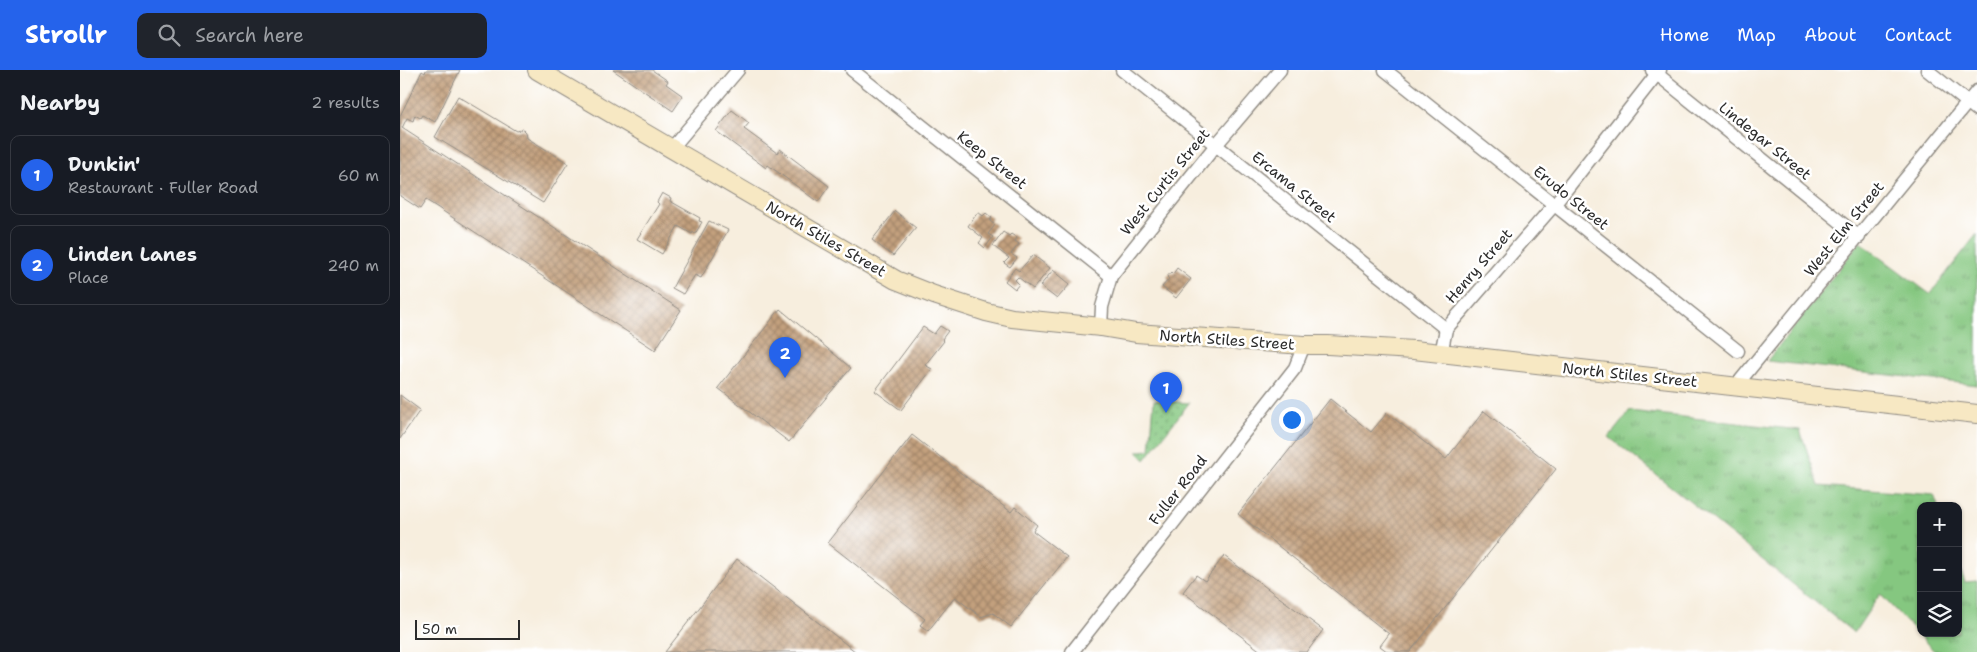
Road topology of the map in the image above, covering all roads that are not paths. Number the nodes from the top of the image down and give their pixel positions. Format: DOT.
graph roads {
  1 [pos="537,70"];
  2 [pos="738,70"];
  3 [pos="852,70"];
  4 [pos="1122,70"];
  5 [pos="1280,70"];
  6 [pos="1385,70"];
  7 [pos="1926,70"];
  8 [pos="1656,71"];
  9 [pos="1977,91"];
  10 [pos="1972,106"];
  11 [pos="1216,145"];
  12 [pos="672,148"];
  13 [pos="1554,205"];
  14 [pos="1859,236"];
  15 [pos="1111,276"];
  16 [pos="1101,327"];
  17 [pos="1446,330"];
  18 [pos="1304,345"];
  19 [pos="1738,351"];
  20 [pos="1441,354"];
  21 [pos="1735,387"];
  22 [pos="1977,414"];
  23 [pos="1072,652"];
  1 -- 12 [label="main road, North Stiles Street"];
  2 -- 12 [label="street"];
  3 -- 15 [label="street, Keep Street"];
  4 -- 11 [label="street, Ercama Street"];
  5 -- 11 [label="street, West Curtis Street"];
  6 -- 13 [label="street, Erudo Street"];
  7 -- 10 [label="street"];
  8 -- 13 [label="street, Henry Street"];
  8 -- 14 [label="street, Lindegar Street"];
  9 -- 10 [label="street, West Elm Street"];
  10 -- 14 [label="street, West Elm Street"];
  11 -- 15 [label="street, West Curtis Street"];
  11 -- 17 [label="street, Ercama Street"];
  12 -- 16 [label="main road, North Stiles Street"];
  13 -- 17 [label="street, Henry Street"];
  13 -- 19 [label="street, Erudo Street"];
  14 -- 21 [label="street, West Elm Street"];
  15 -- 16 [label="street, West Curtis Street"];
  16 -- 18 [label="main road, North Stiles Street"];
  17 -- 20 [label="street, Henry Street"];
  18 -- 20 [label="main road, North Stiles Street"];
  18 -- 23 [label="street, Fuller Road"];
  20 -- 21 [label="main road, North Stiles Street"];
  21 -- 22 [label="main road, North Stiles Street"];
}
